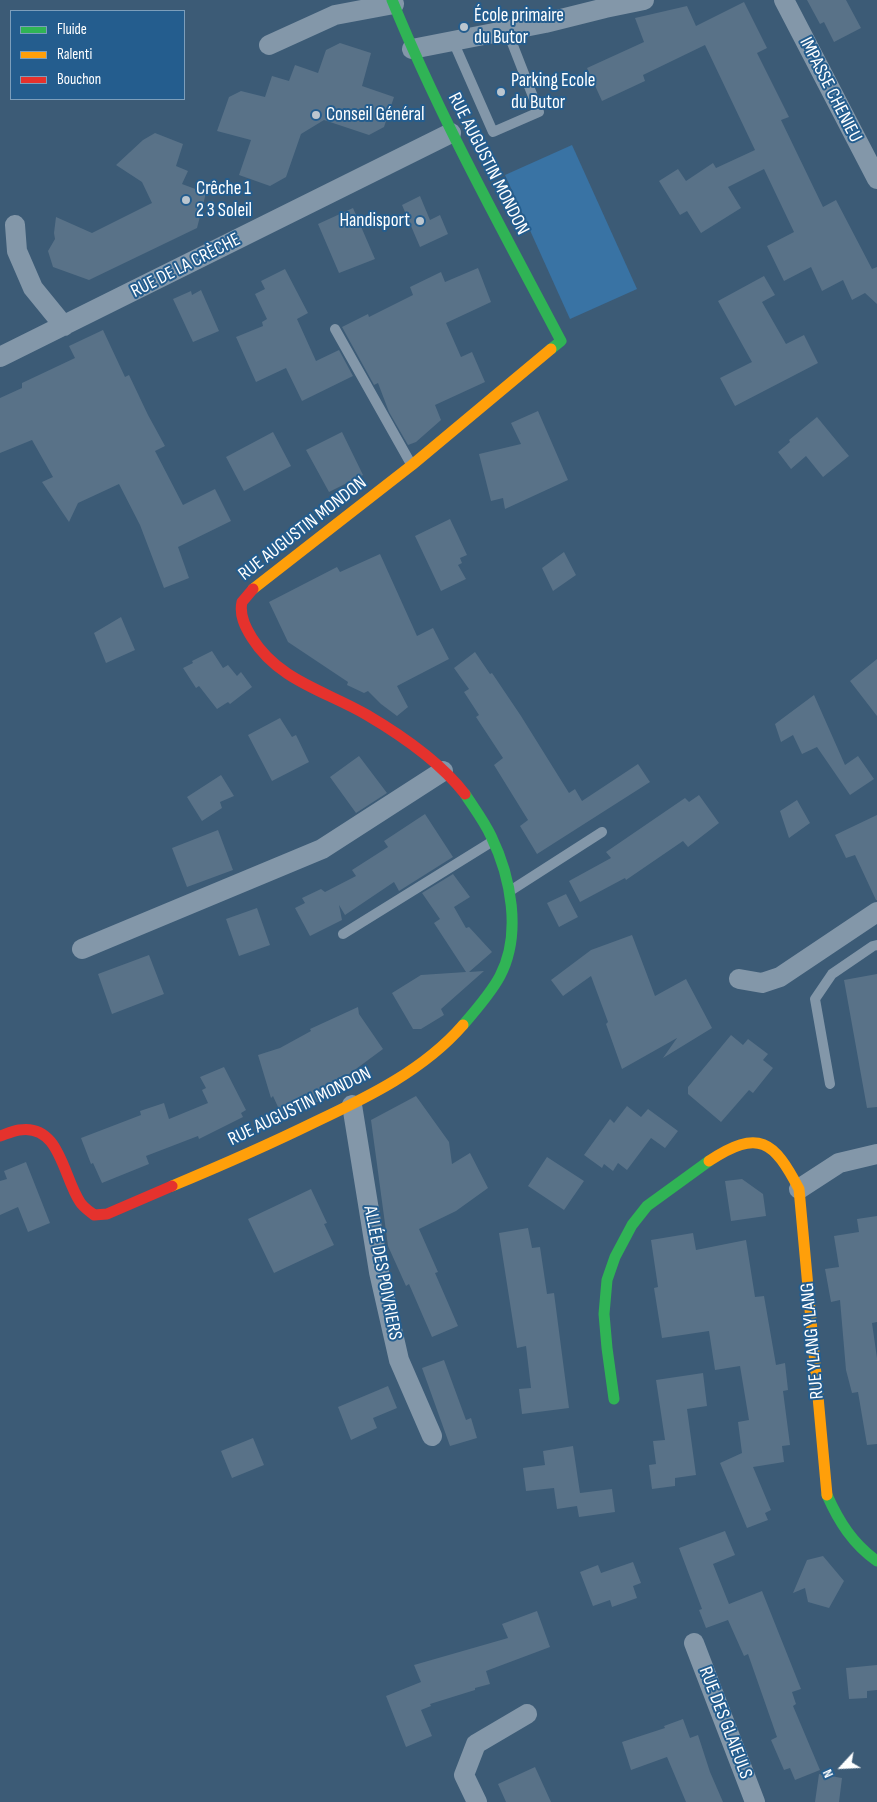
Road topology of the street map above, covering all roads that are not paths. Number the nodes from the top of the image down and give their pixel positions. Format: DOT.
graph roads {
  1 [pos="644,0"];
  2 [pos="784,0"];
  3 [pos="393,2"];
  4 [pos="507,30"];
  5 [pos="453,41"];
  6 [pos="269,45"];
  7 [pos="412,49"];
  8 [pos="451,133"];
  9 [pos="877,179"];
  10 [pos="15,225"];
  11 [pos="64,326"];
  12 [pos="334,329"];
  13 [pos="0,357"];
  14 [pos="412,465"];
  15 [pos="443,771"];
  16 [pos="602,832"];
  17 [pos="494,841"];
  18 [pos="509,891"];
  19 [pos="877,912"];
  20 [pos="343,934"];
  21 [pos="877,945"];
  22 [pos="82,949"];
  23 [pos="739,979"];
  24 [pos="830,1084"];
  25 [pos="352,1105"];
  26 [pos="0,1136"];
  27 [pos="877,1154"];
  28 [pos="799,1189"];
  29 [pos="614,1399"];
  30 [pos="432,1436"];
  31 [pos="877,1561"];
  32 [pos="694,1643"];
  33 [pos="527,1714"];
  34 [pos="476,1802"];
  35 [pos="756,1802"];
  1 -- 4 [label="street"];
  2 -- 9 [label="street, IMPASSE CHENIEU"];
  3 -- 6 [label="street"];
  3 -- 7 [label="street, RUE AUGUSTIN MONDON"];
  4 -- 5 [label="street"];
  4 -- 5 [label="lane"];
  5 -- 7 [label="street"];
  7 -- 8 [label="street, RUE AUGUSTIN MONDON"];
  8 -- 11 [label="street, RUE DE LA CRÈCHE"];
  8 -- 14 [label="street, RUE AUGUSTIN MONDON"];
  10 -- 11 [label="street"];
  11 -- 13 [label="street, RUE DE LA CRÈCHE"];
  12 -- 14 [label="lane"];
  14 -- 15 [label="street, RUE AUGUSTIN MONDON"];
  15 -- 17 [label="street, RUE AUGUSTIN MONDON"];
  15 -- 22 [label="street"];
  16 -- 18 [label="lane"];
  17 -- 18 [label="street, RUE AUGUSTIN MONDON"];
  17 -- 20 [label="lane"];
  18 -- 25 [label="street, RUE AUGUSTIN MONDON"];
  19 -- 23 [label="street"];
  21 -- 24 [label="lane"];
  25 -- 26 [label="street, RUE AUGUSTIN MONDON"];
  25 -- 30 [label="street, ALLÉE DES POIVRIERS"];
  27 -- 28 [label="street"];
  28 -- 29 [label="street"];
  28 -- 31 [label="street, RUE YLANG YLANG"];
  32 -- 35 [label="street, RUE DES GLAIEULS"];
  33 -- 34 [label="street"];
}
